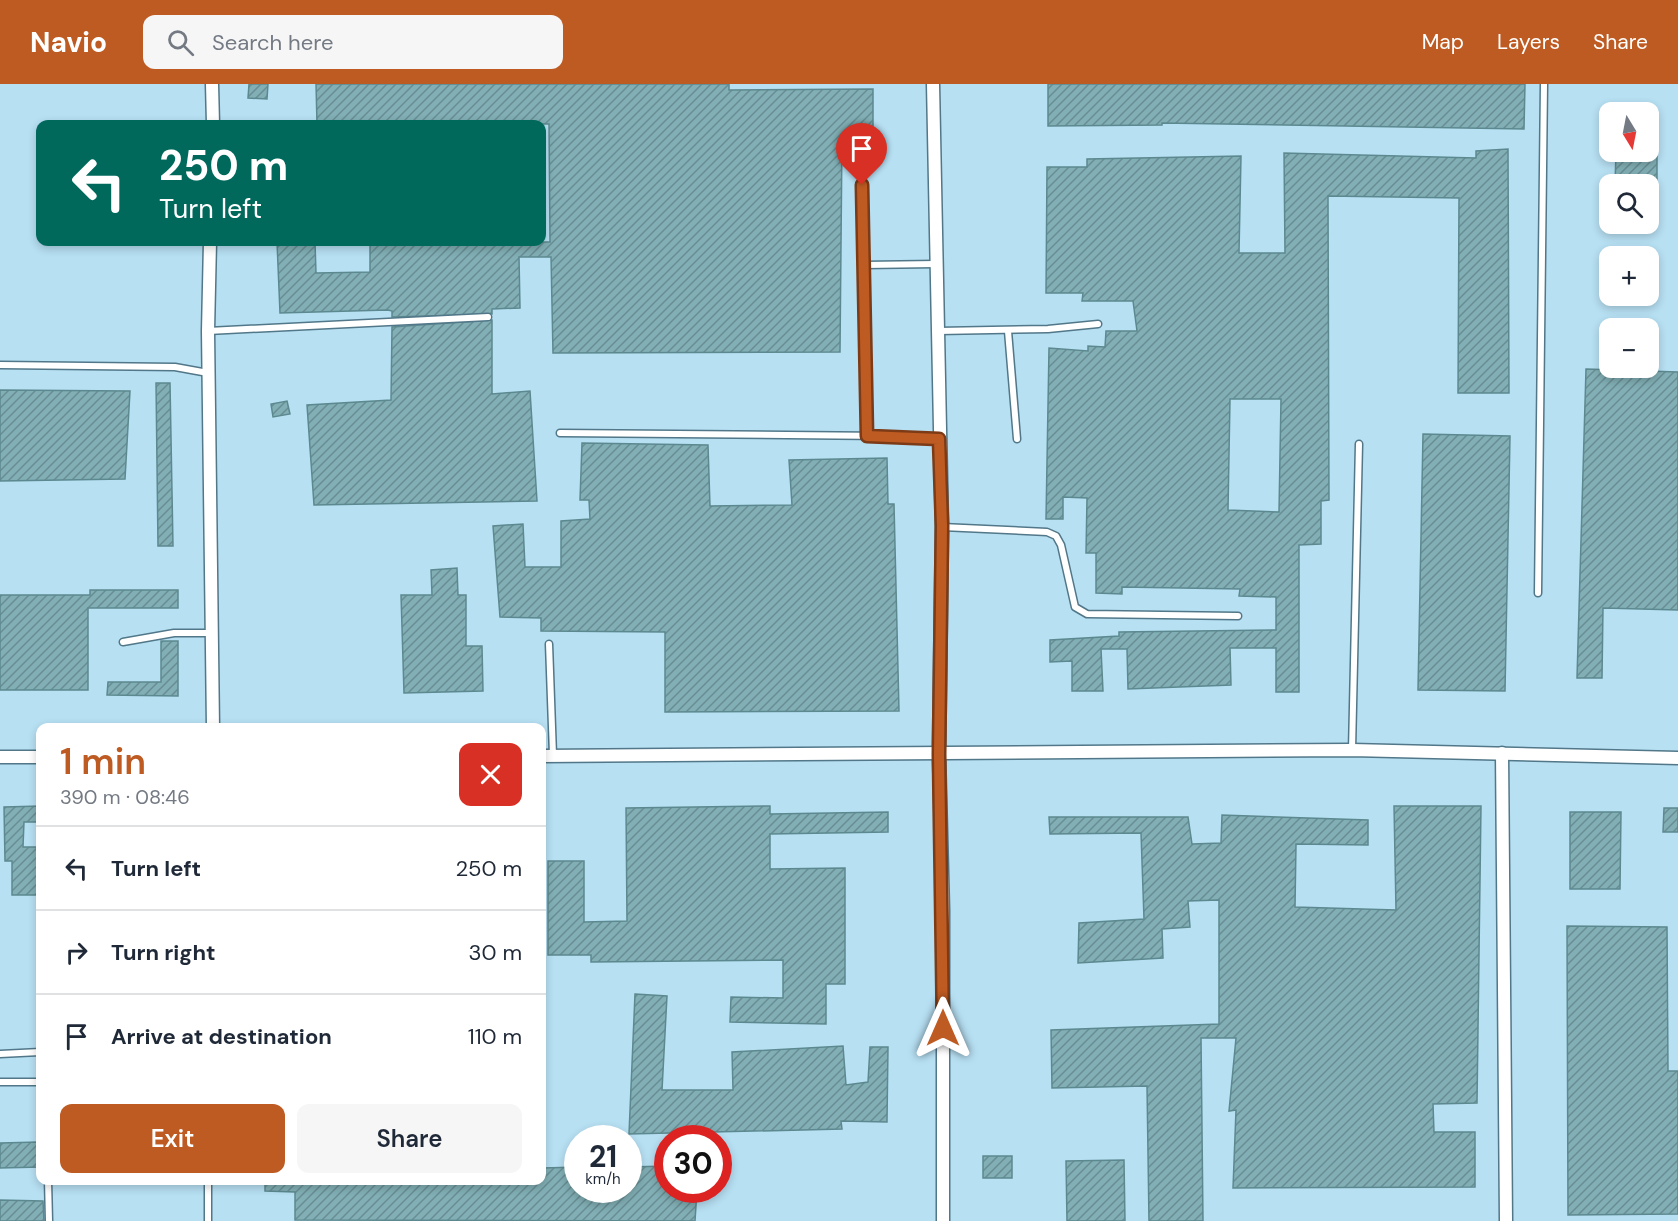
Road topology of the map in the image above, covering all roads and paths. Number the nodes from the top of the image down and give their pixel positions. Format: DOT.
graph roads {
  1 [pos="212,84"];
  2 [pos="933,84"];
  3 [pos="1545,84"];
  4 [pos="213,120"];
  5 [pos="862,165"];
  6 [pos="210,246"];
  7 [pos="936,264"];
  8 [pos="864,265"];
  9 [pos="488,317"];
  10 [pos="1098,324"];
  11 [pos="208,331"];
  12 [pos="938,331"];
  13 [pos="1008,331"];
  14 [pos="0,365"];
  15 [pos="208,373"];
  16 [pos="560,433"];
  17 [pos="867,436"];
  18 [pos="939,439"];
  19 [pos="1017,439"];
  20 [pos="1359,444"];
  21 [pos="942,526"];
  22 [pos="1538,593"];
  23 [pos="1238,616"];
  24 [pos="211,633"];
  25 [pos="123,642"];
  26 [pos="549,644"];
  27 [pos="213,723"];
  28 [pos="1352,750"];
  29 [pos="1502,753"];
  30 [pos="939,754"];
  31 [pos="547,755"];
  32 [pos="0,757"];
  33 [pos="36,757"];
  34 [pos="1678,758"];
  35 [pos="36,1052"];
  36 [pos="0,1054"];
  37 [pos="36,1082"];
  38 [pos="0,1083"];
  39 [pos="48,1185"];
  40 [pos="208,1185"];
  41 [pos="49,1221"];
  42 [pos="208,1221"];
  43 [pos="943,1221"];
  44 [pos="1506,1221"];
  1 -- 4 [label="street"];
  2 -- 7 [label="street"];
  3 -- 22 [label="lane"];
  5 -- 8 [label="lane"];
  6 -- 11 [label="street"];
  7 -- 8 [label="lane"];
  7 -- 12 [label="street"];
  8 -- 17 [label="lane"];
  9 -- 11 [label="lane"];
  10 -- 13 [label="lane"];
  11 -- 15 [label="street"];
  12 -- 13 [label="lane"];
  12 -- 18 [label="street"];
  13 -- 19 [label="lane"];
  14 -- 15 [label="lane"];
  15 -- 24 [label="street"];
  16 -- 17 [label="lane"];
  17 -- 18 [label="lane"];
  18 -- 21 [label="street"];
  20 -- 28 [label="lane"];
  21 -- 23 [label="lane"];
  21 -- 30 [label="street"];
  24 -- 25 [label="lane"];
  24 -- 27 [label="street"];
  26 -- 31 [label="lane"];
  28 -- 29 [label="street"];
  28 -- 30 [label="street"];
  29 -- 34 [label="street"];
  29 -- 44 [label="street"];
  30 -- 31 [label="street"];
  30 -- 43 [label="street"];
  32 -- 33 [label="street"];
  35 -- 36 [label="lane"];
  37 -- 38 [label="lane"];
  39 -- 41 [label="lane"];
  40 -- 42 [label="lane"];
}
